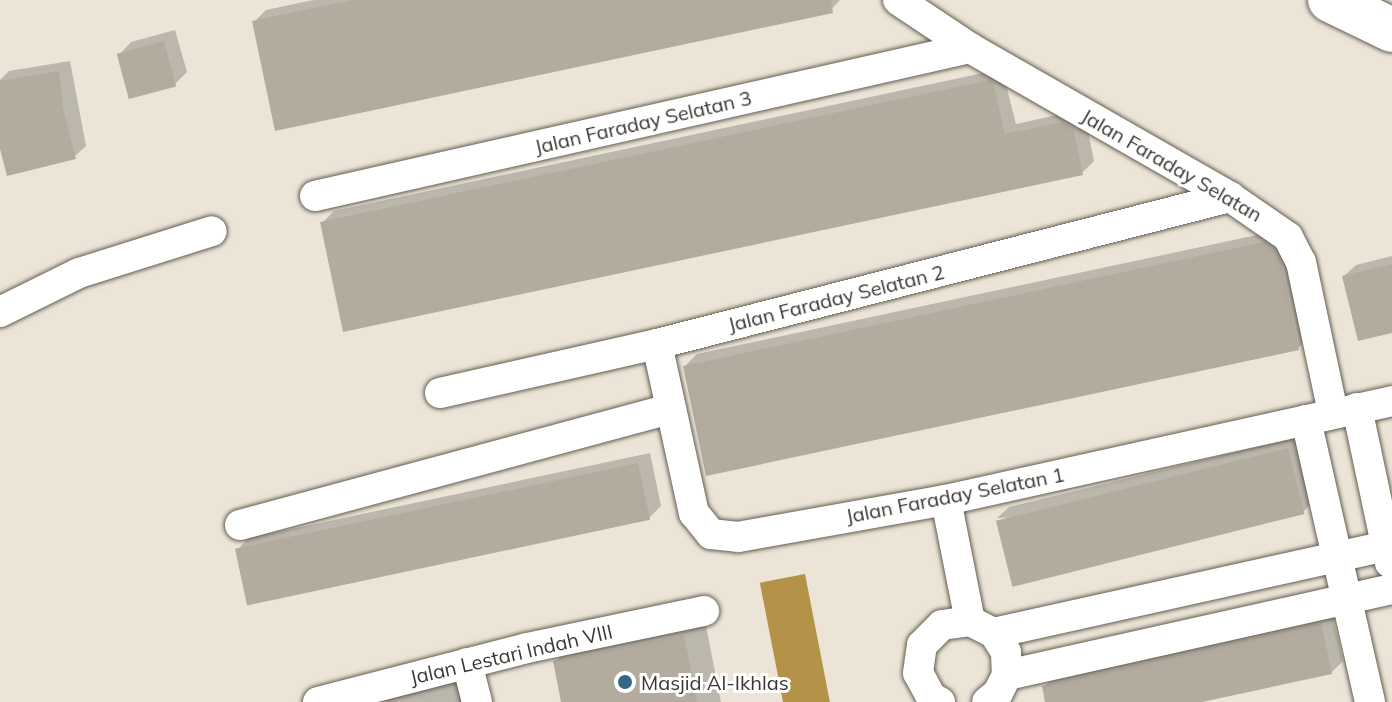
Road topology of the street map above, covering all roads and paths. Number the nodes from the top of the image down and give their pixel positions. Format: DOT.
graph roads {
  1 [pos="898,0"];
  2 [pos="1330,0"];
  3 [pos="1392,30"];
  4 [pos="970,48"];
  5 [pos="315,196"];
  6 [pos="1230,197"];
  7 [pos="212,231"];
  8 [pos="0,312"];
  9 [pos="657,344"];
  10 [pos="440,393"];
  11 [pos="1392,401"];
  12 [pos="671,409"];
  13 [pos="1332,414"];
  14 [pos="946,500"];
  15 [pos="240,525"];
  16 [pos="1337,555"];
  17 [pos="1390,555"];
  18 [pos="1392,589"];
  19 [pos="1346,597"];
  20 [pos="704,611"];
  21 [pos="982,627"];
  22 [pos="467,663"];
  23 [pos="1007,675"];
  24 [pos="318,702"];
  25 [pos="477,702"];
  26 [pos="940,702"];
  27 [pos="987,702"];
  28 [pos="1370,702"];
  1 -- 4 [label="street, Jalan Faraday Selatan"];
  2 -- 3 [label="street"];
  4 -- 5 [label="street, Jalan Faraday Selatan 3"];
  4 -- 6 [label="street, Jalan Faraday Selatan"];
  6 -- 9 [label="street, Jalan Faraday Selatan 2"];
  6 -- 13 [label="street, Jalan Faraday Selatan"];
  7 -- 8 [label="street"];
  9 -- 10 [label="street, Jalan Faraday Selatan 2"];
  9 -- 12 [label="street, Jalan Faraday Selatan 1"];
  11 -- 13 [label="street, Jalan Faraday Selatan 1"];
  12 -- 14 [label="street, Jalan Faraday Selatan 1"];
  12 -- 15 [label="street"];
  13 -- 14 [label="street, Jalan Faraday Selatan 1"];
  13 -- 16 [label="street"];
  13 -- 17 [label="street"];
  14 -- 21 [label="street"];
  16 -- 17 [label="street"];
  16 -- 19 [label="street"];
  16 -- 21 [label="street"];
  18 -- 19 [label="street"];
  19 -- 23 [label="street"];
  19 -- 28 [label="street"];
  20 -- 22 [label="street, Jalan Lestari Indah VIII"];
  21 -- 23 [label="street"];
  21 -- 26 [label="street"];
  22 -- 24 [label="street, Jalan Lestari Indah VIII"];
  22 -- 25 [label="street"];
  23 -- 27 [label="street"];
}
